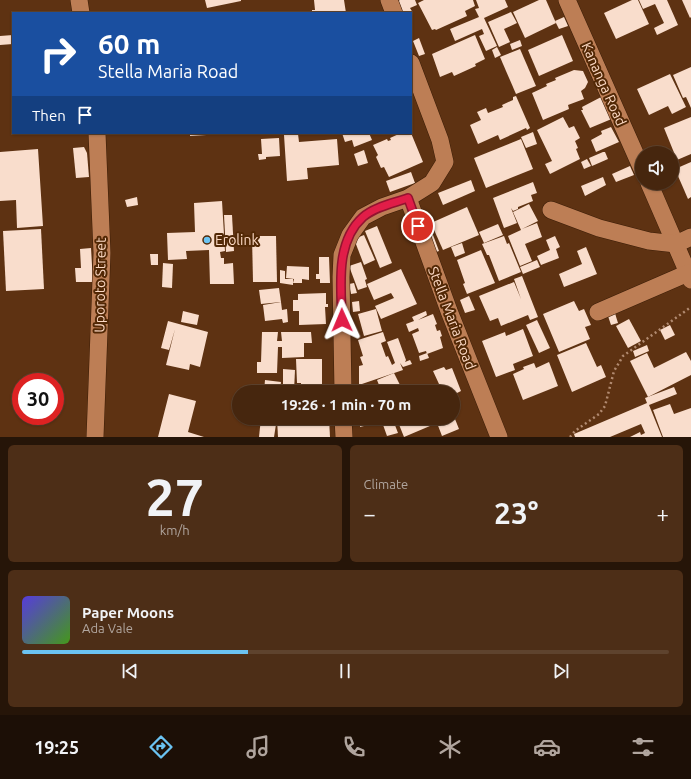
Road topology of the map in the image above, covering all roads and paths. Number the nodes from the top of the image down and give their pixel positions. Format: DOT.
graph roads {
  1 [pos="79,0"];
  2 [pos="389,0"];
  3 [pos="567,0"];
  4 [pos="81,12"];
  5 [pos="394,12"];
  6 [pos="412,66"];
  7 [pos="97,134"];
  8 [pos="635,153"];
  9 [pos="653,190"];
  10 [pos="408,198"];
  11 [pos="551,210"];
  12 [pos="684,240"];
  13 [pos="690,277"];
  14 [pos="691,307"];
  15 [pos="598,312"];
  16 [pos="343,385"];
  17 [pos="343,425"];
  18 [pos="95,437"];
  19 [pos="344,437"];
  20 [pos="499,437"];
  21 [pos="570,437"];
  1 -- 4 [label="street"];
  2 -- 5 [label="street"];
  3 -- 8 [label="street, Kananga Road"];
  6 -- 10 [label="street"];
  7 -- 18 [label="street, Uporoto Street"];
  9 -- 12 [label="street"];
  10 -- 16 [label="street"];
  10 -- 20 [label="street, Stella Maria Road"];
  11 -- 12 [label="street"];
  12 -- 13 [label="street"];
  13 -- 15 [label="street"];
  14 -- 21 [label="path"];
  17 -- 19 [label="street"];
}
